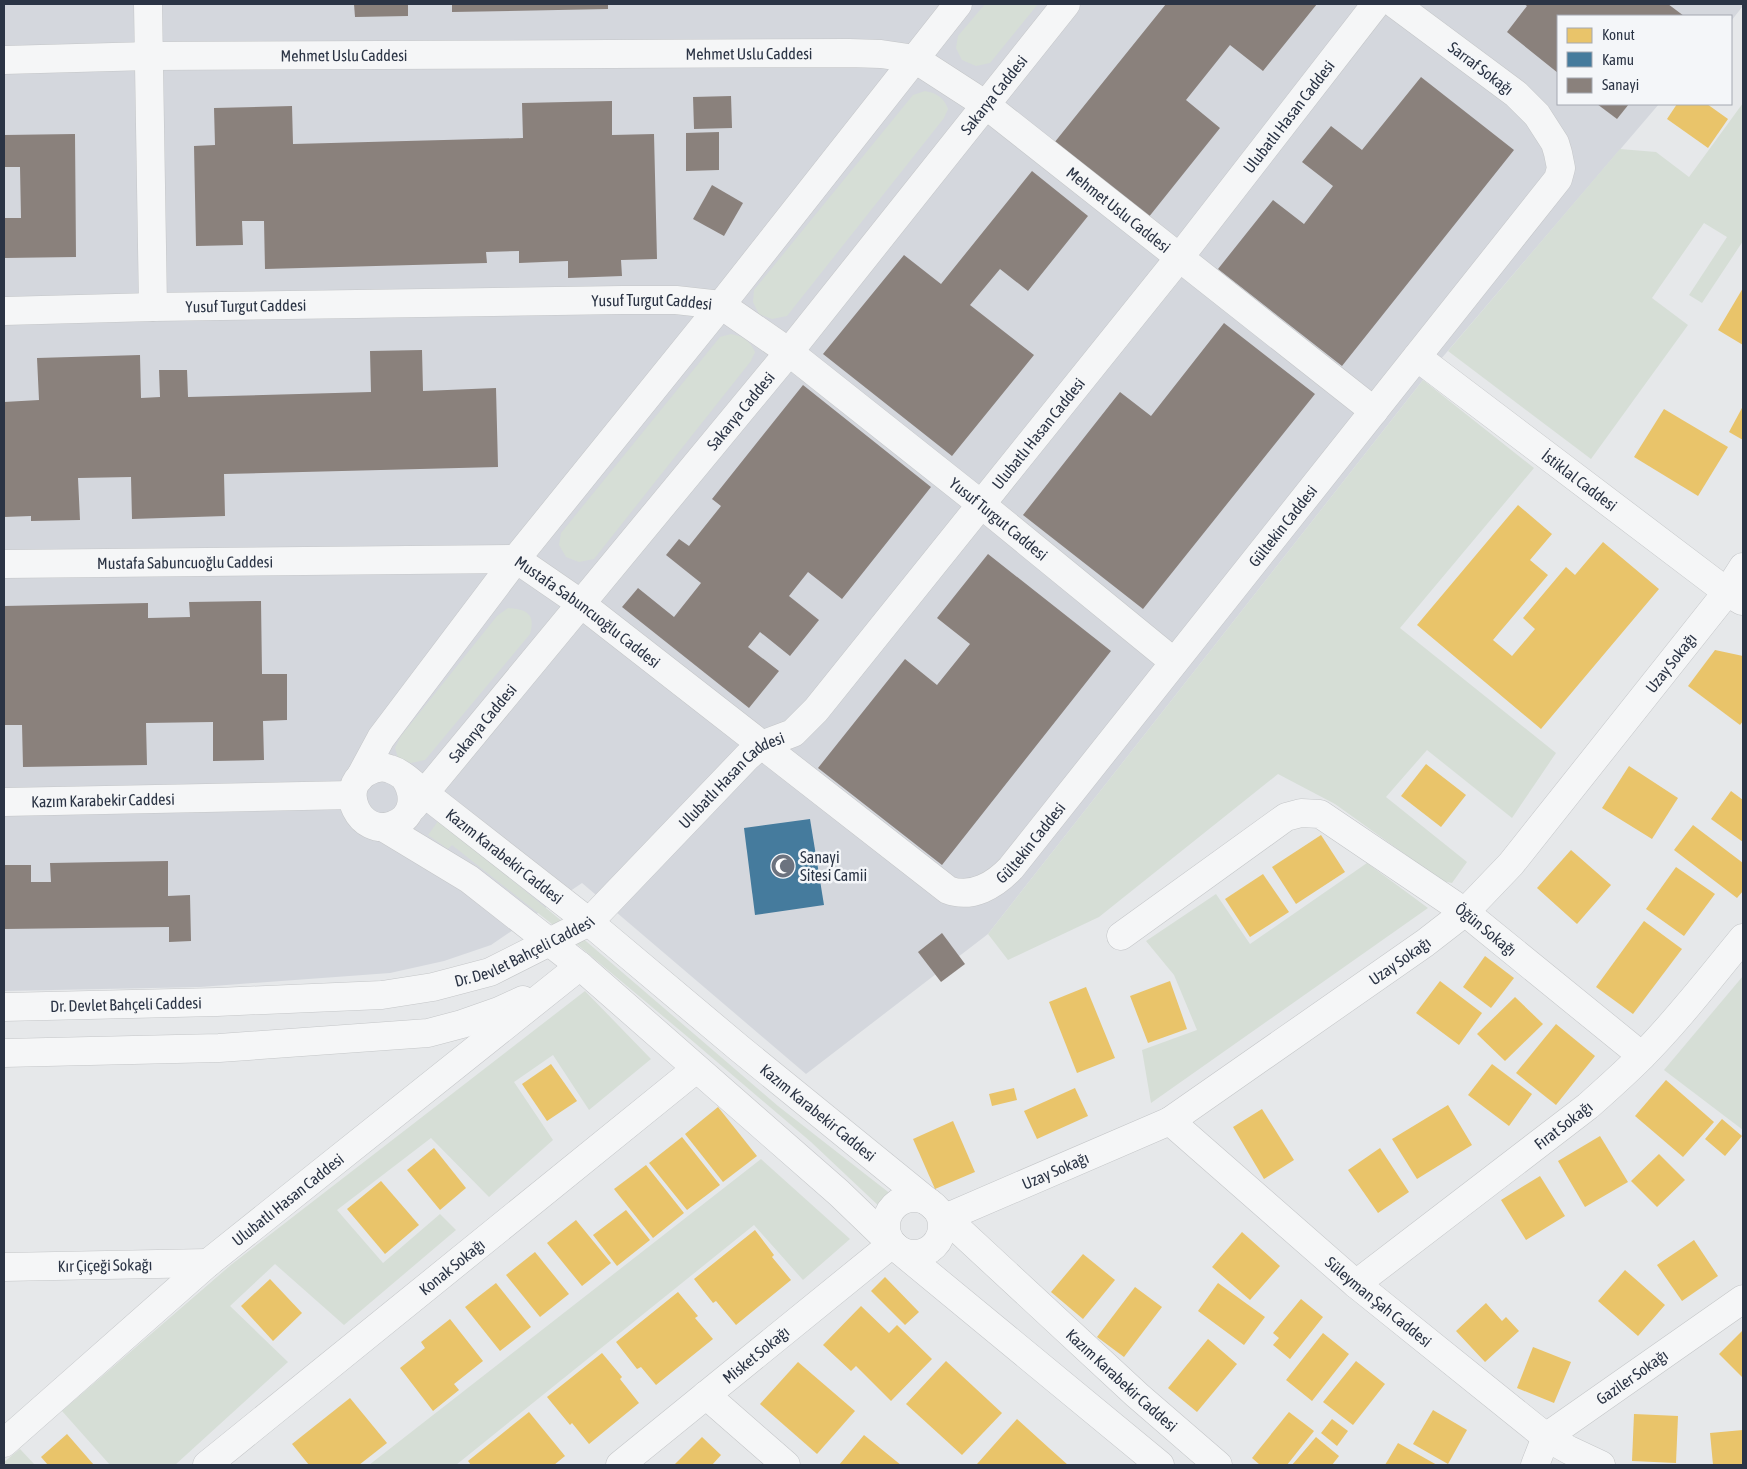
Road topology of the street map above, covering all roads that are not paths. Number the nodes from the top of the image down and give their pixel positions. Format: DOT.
graph roads {
  1 [pos="148,4"];
  2 [pos="958,4"];
  3 [pos="1066,4"];
  4 [pos="1376,4"];
  5 [pos="1395,4"];
  6 [pos="149,56"];
  7 [pos="915,59"];
  8 [pos="4,60"];
  9 [pos="986,105"];
  10 [pos="1554,143"];
  11 [pos="1179,258"];
  12 [pos="721,305"];
  13 [pos="153,307"];
  14 [pos="4,311"];
  15 [pos="789,352"];
  16 [pos="1417,357"];
  17 [pos="1374,411"];
  18 [pos="982,505"];
  19 [pos="516,559"];
  20 [pos="4,564"];
  21 [pos="1743,568"];
  22 [pos="1735,597"];
  23 [pos="580,603"];
  24 [pos="1174,662"];
  25 [pos="762,745"];
  26 [pos="355,787"];
  27 [pos="412,795"];
  28 [pos="4,802"];
  29 [pos="383,827"];
  30 [pos="974,892"];
  31 [pos="1465,912"];
  32 [pos="589,922"];
  33 [pos="1121,936"];
  34 [pos="1743,938"];
  35 [pos="548,943"];
  36 [pos="580,966"];
  37 [pos="4,1007"];
  38 [pos="4,1053"];
  39 [pos="1642,1056"];
  40 [pos="696,1069"];
  41 [pos="1170,1120"];
  42 [pos="939,1212"];
  43 [pos="892,1244"];
  44 [pos="208,1263"];
  45 [pos="4,1266"];
  46 [pos="1356,1284"];
  47 [pos="1743,1299"];
  48 [pos="706,1395"];
  49 [pos="1546,1437"];
  50 [pos="4,1443"];
  51 [pos="207,1465"];
  52 [pos="620,1465"];
  53 [pos="786,1465"];
  54 [pos="1160,1465"];
  55 [pos="1218,1465"];
  56 [pos="1534,1465"];
  57 [pos="1601,1465"];
  1 -- 6 [label="street"];
  2 -- 7 [label="street"];
  3 -- 9 [label="street, Sakarya Caddesi"];
  4 -- 11 [label="street, Ulubatlı Hasan Caddesi"];
  5 -- 10 [label="street, Sarraf Sokağı"];
  6 -- 7 [label="street, Mehmet Uslu Caddesi"];
  6 -- 8 [label="street, Mehmet Uslu Caddesi"];
  6 -- 13 [label="street"];
  7 -- 9 [label="street, Mehmet Uslu Caddesi"];
  7 -- 12 [label="street"];
  9 -- 11 [label="street, Mehmet Uslu Caddesi"];
  9 -- 15 [label="street, Sakarya Caddesi"];
  10 -- 16 [label="street, Gültekin Caddesi"];
  11 -- 17 [label="street, Mehmet Uslu Caddesi"];
  11 -- 18 [label="street, Ulubatlı Hasan Caddesi"];
  12 -- 13 [label="street, Yusuf Turgut Caddesi"];
  12 -- 15 [label="street, Yusuf Turgut Caddesi"];
  12 -- 19 [label="street"];
  13 -- 14 [label="street, Yusuf Turgut Caddesi"];
  15 -- 18 [label="street, Yusuf Turgut Caddesi"];
  15 -- 23 [label="street, Sakarya Caddesi"];
  16 -- 17 [label="street, Gültekin Caddesi"];
  16 -- 22 [label="street, İstiklal Caddesi"];
  17 -- 24 [label="street, Gültekin Caddesi"];
  18 -- 24 [label="street, Yusuf Turgut Caddesi"];
  18 -- 25 [label="street, Ulubatlı Hasan Caddesi"];
  19 -- 20 [label="street, Mustafa Sabuncuoğlu Caddesi"];
  19 -- 23 [label="street, Mustafa Sabuncuoğlu Caddesi"];
  19 -- 26 [label="street"];
  21 -- 22 [label="street, Uzay Sokağı"];
  22 -- 31 [label="street, Uzay Sokağı"];
  23 -- 25 [label="street, Mustafa Sabuncuoğlu Caddesi"];
  23 -- 27 [label="street, Sakarya Caddesi"];
  24 -- 30 [label="street, Gültekin Caddesi"];
  25 -- 30 [label="street, Mustafa Sabuncuoğlu Caddesi"];
  25 -- 32 [label="street, Ulubatlı Hasan Caddesi"];
  26 -- 27 [label="street, Kazım Karabekir Caddesi"];
  26 -- 28 [label="street, Kazım Karabekir Caddesi"];
  26 -- 29 [label="street"];
  27 -- 29 [label="street"];
  27 -- 32 [label="street, Kazım Karabekir Caddesi"];
  29 -- 35 [label="street"];
  31 -- 33 [label="street, Öğün Sokağı"];
  31 -- 39 [label="street, Öğün Sokağı"];
  31 -- 41 [label="street, Uzay Sokağı"];
  32 -- 35 [label="street, Dr. Devlet Bahçeli Caddesi"];
  32 -- 36 [label="street, Dr. Devlet Bahçeli Caddesi"];
  32 -- 42 [label="street, Kazım Karabekir Caddesi"];
  34 -- 39 [label="street, Fırat Sokağı"];
  35 -- 36 [label="street"];
  35 -- 37 [label="street, Dr. Devlet Bahçeli Caddesi"];
  36 -- 38 [label="street, Dr. Devlet Bahçeli Caddesi"];
  36 -- 40 [label="street"];
  36 -- 44 [label="street, Ulubatlı Hasan Caddesi"];
  39 -- 46 [label="street, Fırat Sokağı"];
  40 -- 43 [label="street"];
  40 -- 51 [label="street, Konak Sokağı"];
  41 -- 42 [label="street, Uzay Sokağı"];
  41 -- 46 [label="street, Süleyman Şah Caddesi"];
  42 -- 43 [label="street"];
  42 -- 43 [label="street"];
  42 -- 55 [label="street, Kazım Karabekir Caddesi"];
  43 -- 48 [label="street, Misket Sokağı"];
  43 -- 54 [label="street"];
  44 -- 45 [label="street, Kır Çiçeği Sokağı"];
  44 -- 50 [label="street, Ulubatlı Hasan Caddesi"];
  46 -- 49 [label="street, Süleyman Şah Caddesi"];
  47 -- 49 [label="street, Gaziler Sokağı"];
  48 -- 52 [label="street, Misket Sokağı"];
  48 -- 53 [label="street"];
  49 -- 56 [label="street"];
  49 -- 57 [label="street, Süleyman Şah Caddesi"];
}
